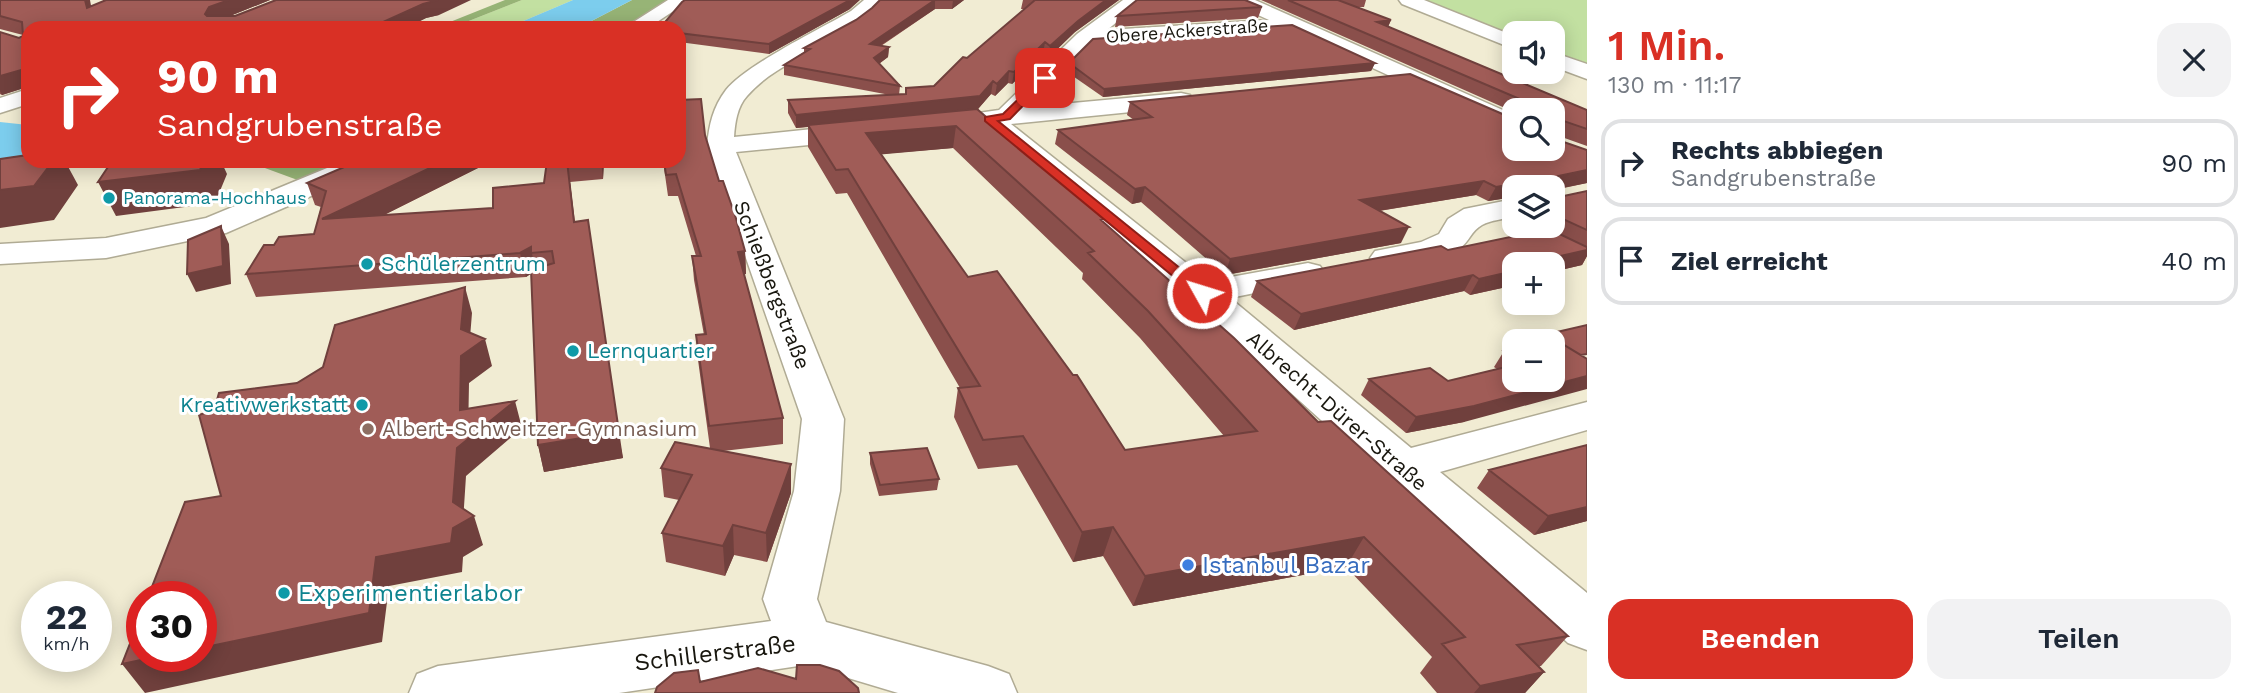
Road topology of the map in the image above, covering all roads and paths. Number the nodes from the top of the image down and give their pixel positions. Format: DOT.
graph roads {
  1 [pos="681,0"];
  2 [pos="875,0"];
  3 [pos="1135,0"];
  4 [pos="1240,0"];
  5 [pos="1408,0"];
  6 [pos="646,21"];
  7 [pos="1290,24"];
  8 [pos="1084,38"];
  9 [pos="1502,38"];
  10 [pos="1565,63"];
  11 [pos="1587,72"];
  12 [pos="1406,77"];
  13 [pos="1365,81"];
  14 [pos="1199,98"];
  15 [pos="997,118"];
  16 [pos="1502,120"];
  17 [pos="948,123"];
  18 [pos="881,130"];
  19 [pos="720,146"];
  20 [pos="352,168"];
  21 [pos="1502,210"];
  22 [pos="0,254"];
  23 [pos="1202,293"];
  24 [pos="1587,416"];
  25 [pos="1401,467"];
  26 [pos="1587,626"];
  27 [pos="805,641"];
  28 [pos="438,693"];
  29 [pos="988,693"];
  1 -- 6 [label="street"];
  2 -- 19 [label="street"];
  3 -- 8 [label="street"];
  4 -- 7 [label="street"];
  5 -- 9 [label="street"];
  7 -- 8 [label="street, Obere Ackerstraße"];
  7 -- 12 [label="street"];
  8 -- 15 [label="street"];
  10 -- 11 [label="street"];
  12 -- 13 [label="street"];
  12 -- 16 [label="street"];
  14 -- 15 [label="street"];
  15 -- 17 [label="street"];
  15 -- 23 [label="street, Albrecht-Dürer-Straße"];
  18 -- 19 [label="street"];
  19 -- 27 [label="street, Schießbergstraße"];
  20 -- 22 [label="street"];
  21 -- 23 [label="street"];
  23 -- 25 [label="street, Albrecht-Dürer-Straße"];
  24 -- 25 [label="street"];
  25 -- 26 [label="street, Albrecht-Dürer-Straße"];
  27 -- 28 [label="street, Schillerstraße"];
  27 -- 29 [label="street, Schillerstraße"];
}
